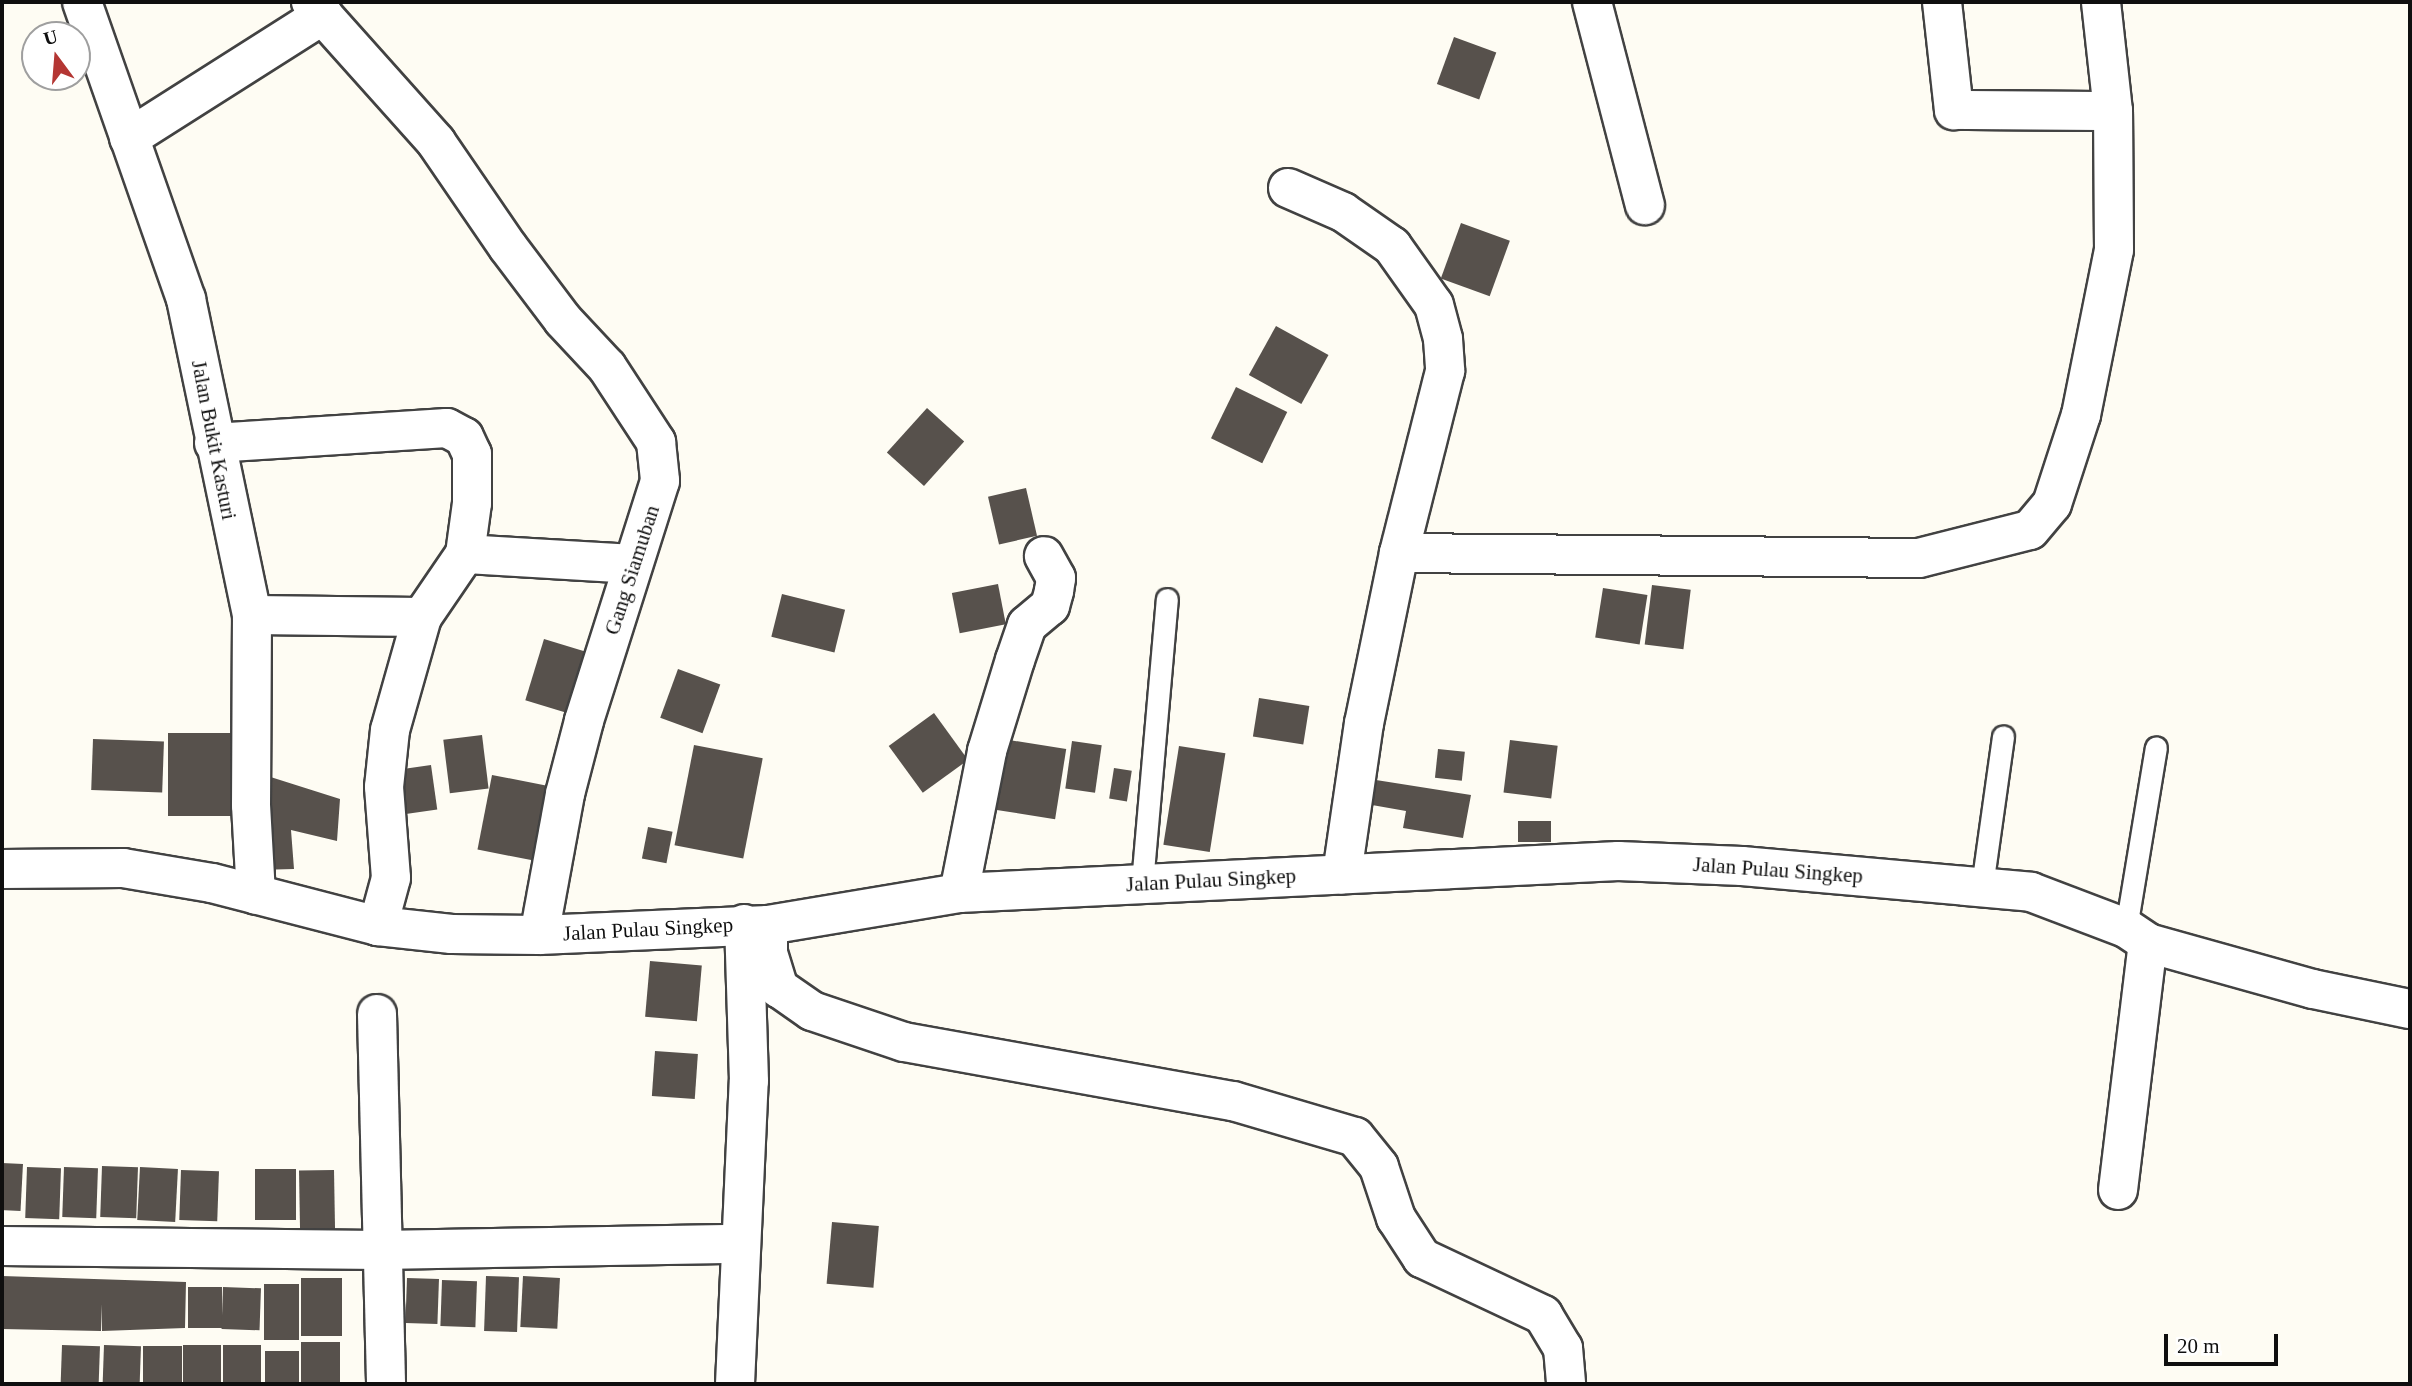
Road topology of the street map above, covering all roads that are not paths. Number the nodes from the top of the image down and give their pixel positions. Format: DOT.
graph roads {
  1 [pos="1592,2"];
  2 [pos="1942,2"];
  3 [pos="2101,2"];
  4 [pos="85,3"];
  5 [pos="317,8"];
  6 [pos="2113,111"];
  7 [pos="130,138"];
  8 [pos="1288,188"];
  9 [pos="1645,205"];
  10 [pos="214,443"];
  11 [pos="1399,553"];
  12 [pos="465,554"];
  13 [pos="1044,556"];
  14 [pos="632,564"];
  15 [pos="1167,599"];
  16 [pos="252,615"];
  17 [pos="422,617"];
  18 [pos="2003,736"];
  19 [pos="2156,747"];
  20 [pos="2,869"];
  21 [pos="1342,874"];
  22 [pos="1142,883"];
  23 [pos="1982,886"];
  24 [pos="959,893"];
  25 [pos="256,895"];
  26 [pos="756,925"];
  27 [pos="378,926"];
  28 [pos="539,935"];
  29 [pos="2137,935"];
  30 [pos="2410,1009"];
  31 [pos="377,1014"];
  32 [pos="2118,1190"];
  33 [pos="740,1244"];
  34 [pos="2,1246"];
  35 [pos="380,1250"];
  36 [pos="386,1384"];
  37 [pos="735,1384"];
  38 [pos="1566,1384"];
  1 -- 9 [label="street"];
  2 -- 6 [label="street"];
  3 -- 6 [label="street"];
  4 -- 7 [label="street, Jalan Bukit Kasturi"];
  5 -- 7 [label="street"];
  5 -- 14 [label="street, Gang Siamuban"];
  6 -- 11 [label="street"];
  7 -- 10 [label="street, Jalan Bukit Kasturi"];
  8 -- 11 [label="street"];
  10 -- 12 [label="street"];
  10 -- 16 [label="street, Jalan Bukit Kasturi"];
  11 -- 21 [label="street"];
  12 -- 14 [label="street"];
  12 -- 17 [label="street"];
  13 -- 24 [label="street"];
  14 -- 28 [label="street, Gang Siamuban"];
  15 -- 22 [label="lane"];
  16 -- 17 [label="street"];
  16 -- 25 [label="street, Jalan Bukit Kasturi"];
  17 -- 27 [label="street"];
  18 -- 23 [label="lane"];
  19 -- 29 [label="lane"];
  20 -- 25 [label="street, Jalan Pulau Singkep"];
  21 -- 22 [label="street, Jalan Pulau Singkep"];
  21 -- 23 [label="street, Jalan Pulau Singkep"];
  22 -- 24 [label="street, Jalan Pulau Singkep"];
  23 -- 29 [label="street, Jalan Pulau Singkep"];
  24 -- 26 [label="street, Jalan Pulau Singkep"];
  25 -- 27 [label="street, Jalan Pulau Singkep"];
  26 -- 28 [label="street, Jalan Pulau Singkep"];
  26 -- 33 [label="street"];
  26 -- 38 [label="street"];
  27 -- 28 [label="street, Jalan Pulau Singkep"];
  29 -- 30 [label="street, Jalan Pulau Singkep"];
  29 -- 32 [label="street"];
  31 -- 35 [label="street"];
  33 -- 35 [label="street"];
  33 -- 37 [label="street"];
  34 -- 35 [label="street"];
  35 -- 36 [label="street"];
}
